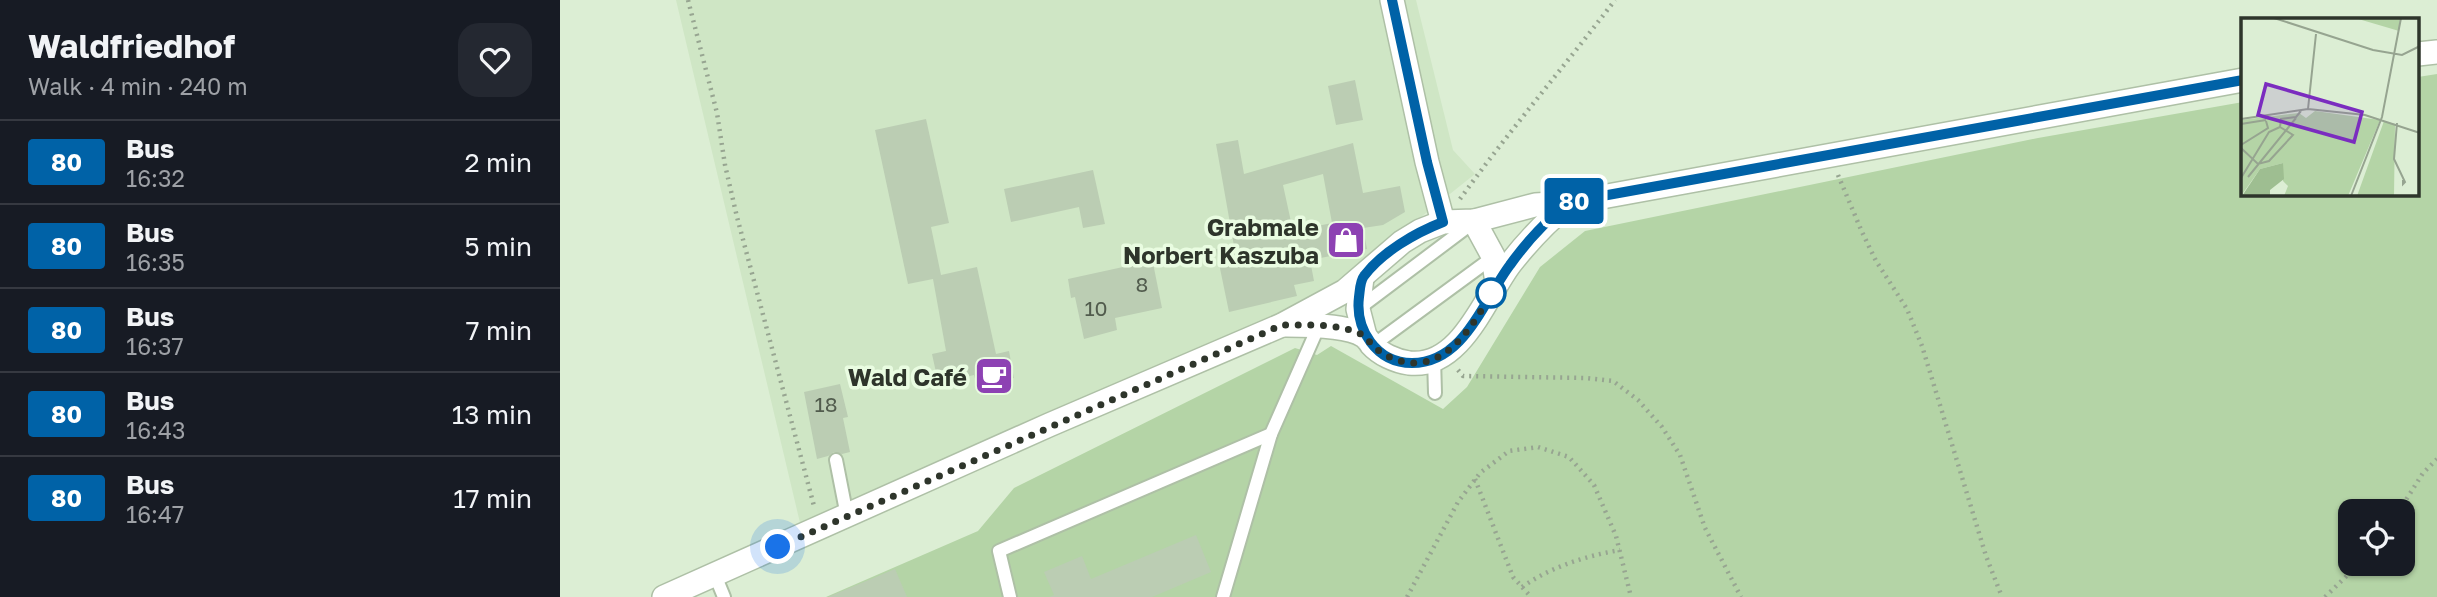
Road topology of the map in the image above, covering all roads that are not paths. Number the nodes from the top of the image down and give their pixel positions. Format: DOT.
graph roads {
  1 [pos="1392,0"];
  2 [pos="2241,80"];
  3 [pos="1569,202"];
  4 [pos="1474,221"];
  5 [pos="1443,222"];
  6 [pos="1525,245"];
  7 [pos="1493,256"];
  8 [pos="1362,278"];
  9 [pos="1497,283"];
  10 [pos="1327,302"];
  11 [pos="1358,309"];
  12 [pos="1282,325"];
  13 [pos="1319,326"];
  14 [pos="1369,341"];
  15 [pos="1445,362"];
  16 [pos="1435,393"];
  17 [pos="1271,434"];
  18 [pos="835,460"];
  19 [pos="847,516"];
  20 [pos="715,575"];
  21 [pos="664,597"];
  22 [pos="724,597"];
  23 [pos="1010,597"];
  24 [pos="1223,597"];
  1 -- 5 [label="street"];
  2 -- 3 [label="street"];
  3 -- 4 [label="street"];
  3 -- 6 [label="street"];
  4 -- 5 [label="street"];
  4 -- 7 [label="street"];
  4 -- 11 [label="lane"];
  5 -- 8 [label="street"];
  6 -- 7 [label="lane"];
  6 -- 9 [label="street"];
  7 -- 9 [label="street"];
  7 -- 14 [label="lane"];
  8 -- 10 [label="street"];
  8 -- 11 [label="street"];
  9 -- 15 [label="street"];
  10 -- 12 [label="street"];
  10 -- 13 [label="lane"];
  11 -- 14 [label="street"];
  12 -- 13 [label="street"];
  12 -- 19 [label="street"];
  13 -- 14 [label="street"];
  13 -- 17 [label="lane"];
  14 -- 15 [label="street"];
  15 -- 16 [label="lane"];
  17 -- 23 [label="lane"];
  17 -- 24 [label="lane"];
  18 -- 19 [label="lane"];
  19 -- 20 [label="street"];
  20 -- 21 [label="street"];
  20 -- 22 [label="lane"];
}
